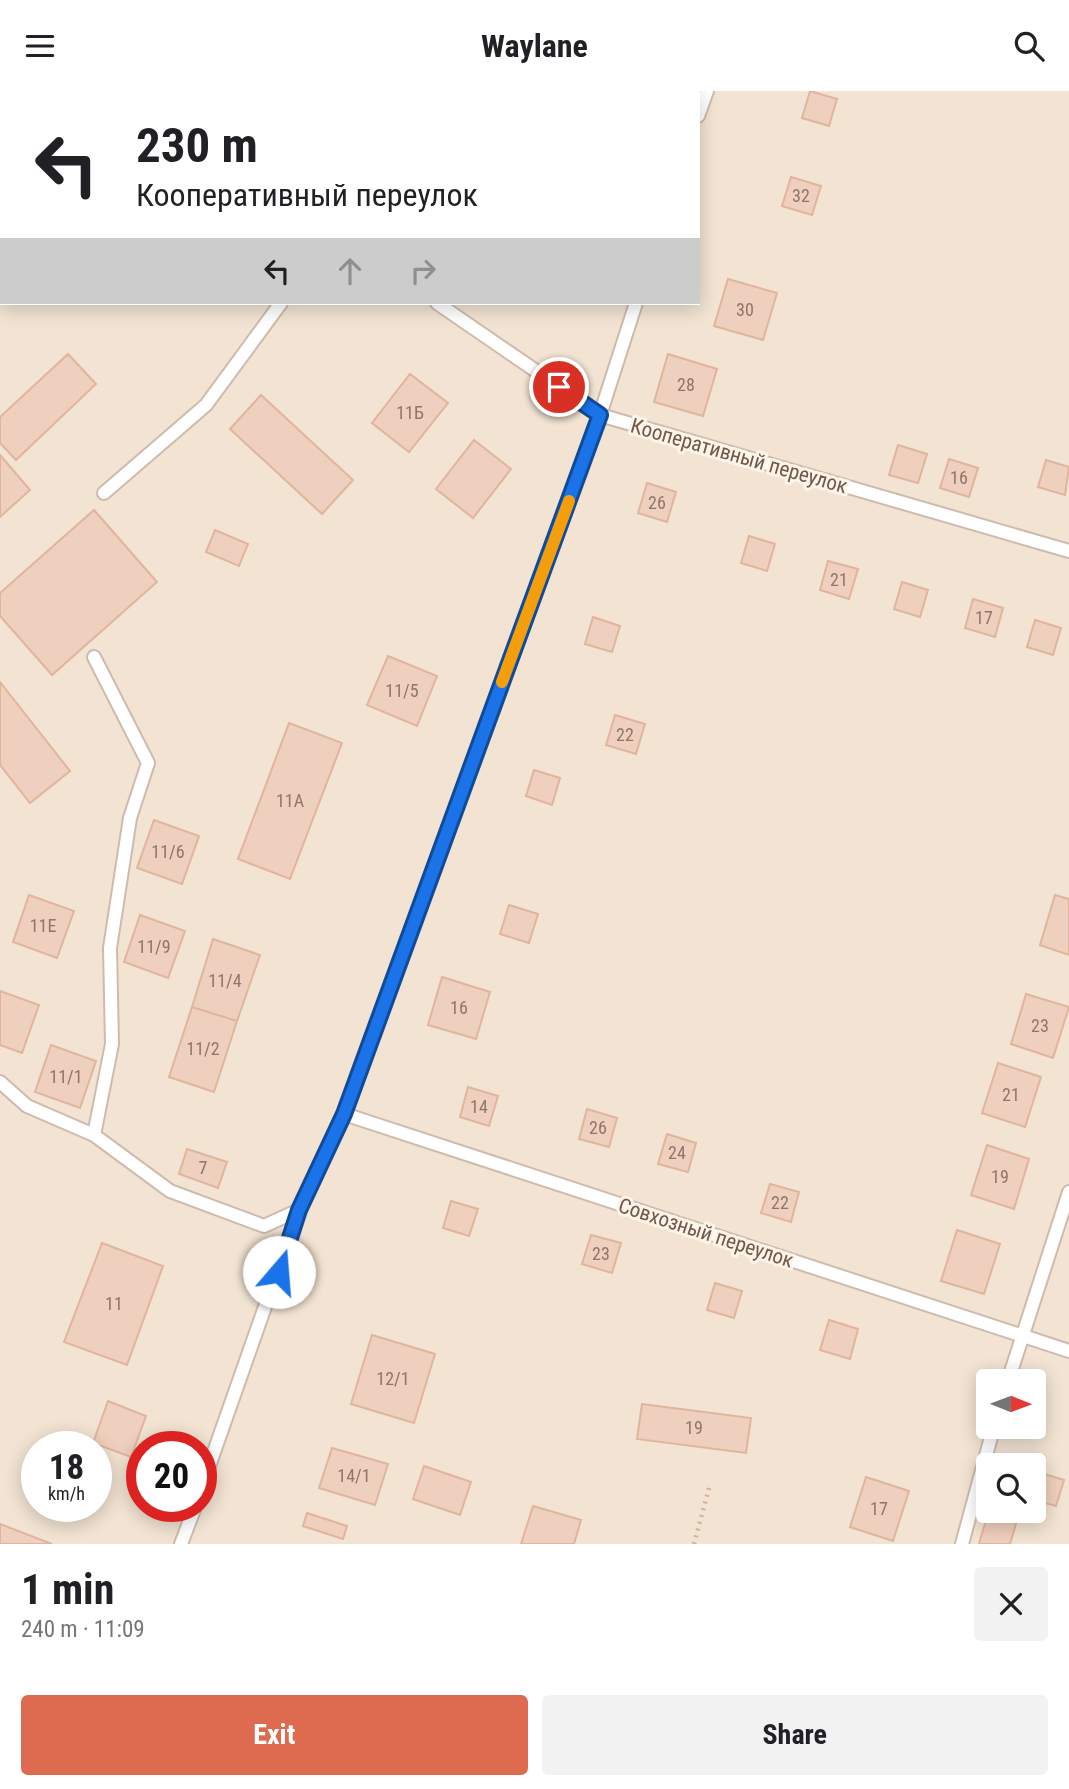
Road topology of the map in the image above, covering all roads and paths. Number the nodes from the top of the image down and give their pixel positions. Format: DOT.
graph roads {
  1 [pos="707,91"];
  2 [pos="700,110"];
  3 [pos="280,305"];
  4 [pos="440,305"];
  5 [pos="635,305"];
  6 [pos="600,415"];
  7 [pos="104,493"];
  8 [pos="1069,551"];
  9 [pos="94,657"];
  10 [pos="0,1082"];
  11 [pos="344,1114"];
  12 [pos="94,1135"];
  13 [pos="1069,1192"];
  14 [pos="299,1210"];
  15 [pos="1022,1338"];
  16 [pos="1069,1351"];
  17 [pos="1013,1369"];
  18 [pos="990,1439"];
  19 [pos="217,1443"];
  20 [pos="710,1484"];
  21 [pos="189,1522"];
  22 [pos="181,1544"];
  23 [pos="694,1544"];
  24 [pos="962,1544"];
  1 -- 2 [label="lane"];
  3 -- 7 [label="lane"];
  4 -- 6 [label="lane, Кооперативный переулок"];
  5 -- 6 [label="lane"];
  6 -- 8 [label="lane, Кооперативный переулок"];
  6 -- 11 [label="lane"];
  9 -- 12 [label="lane"];
  10 -- 12 [label="lane"];
  11 -- 14 [label="lane"];
  11 -- 15 [label="lane, Совхозный переулок"];
  12 -- 14 [label="lane"];
  13 -- 15 [label="lane"];
  14 -- 19 [label="lane"];
  15 -- 16 [label="lane, Совхозный переулок"];
  15 -- 17 [label="lane"];
  18 -- 24 [label="lane"];
  20 -- 23 [label="path"];
  21 -- 22 [label="lane"];
}
